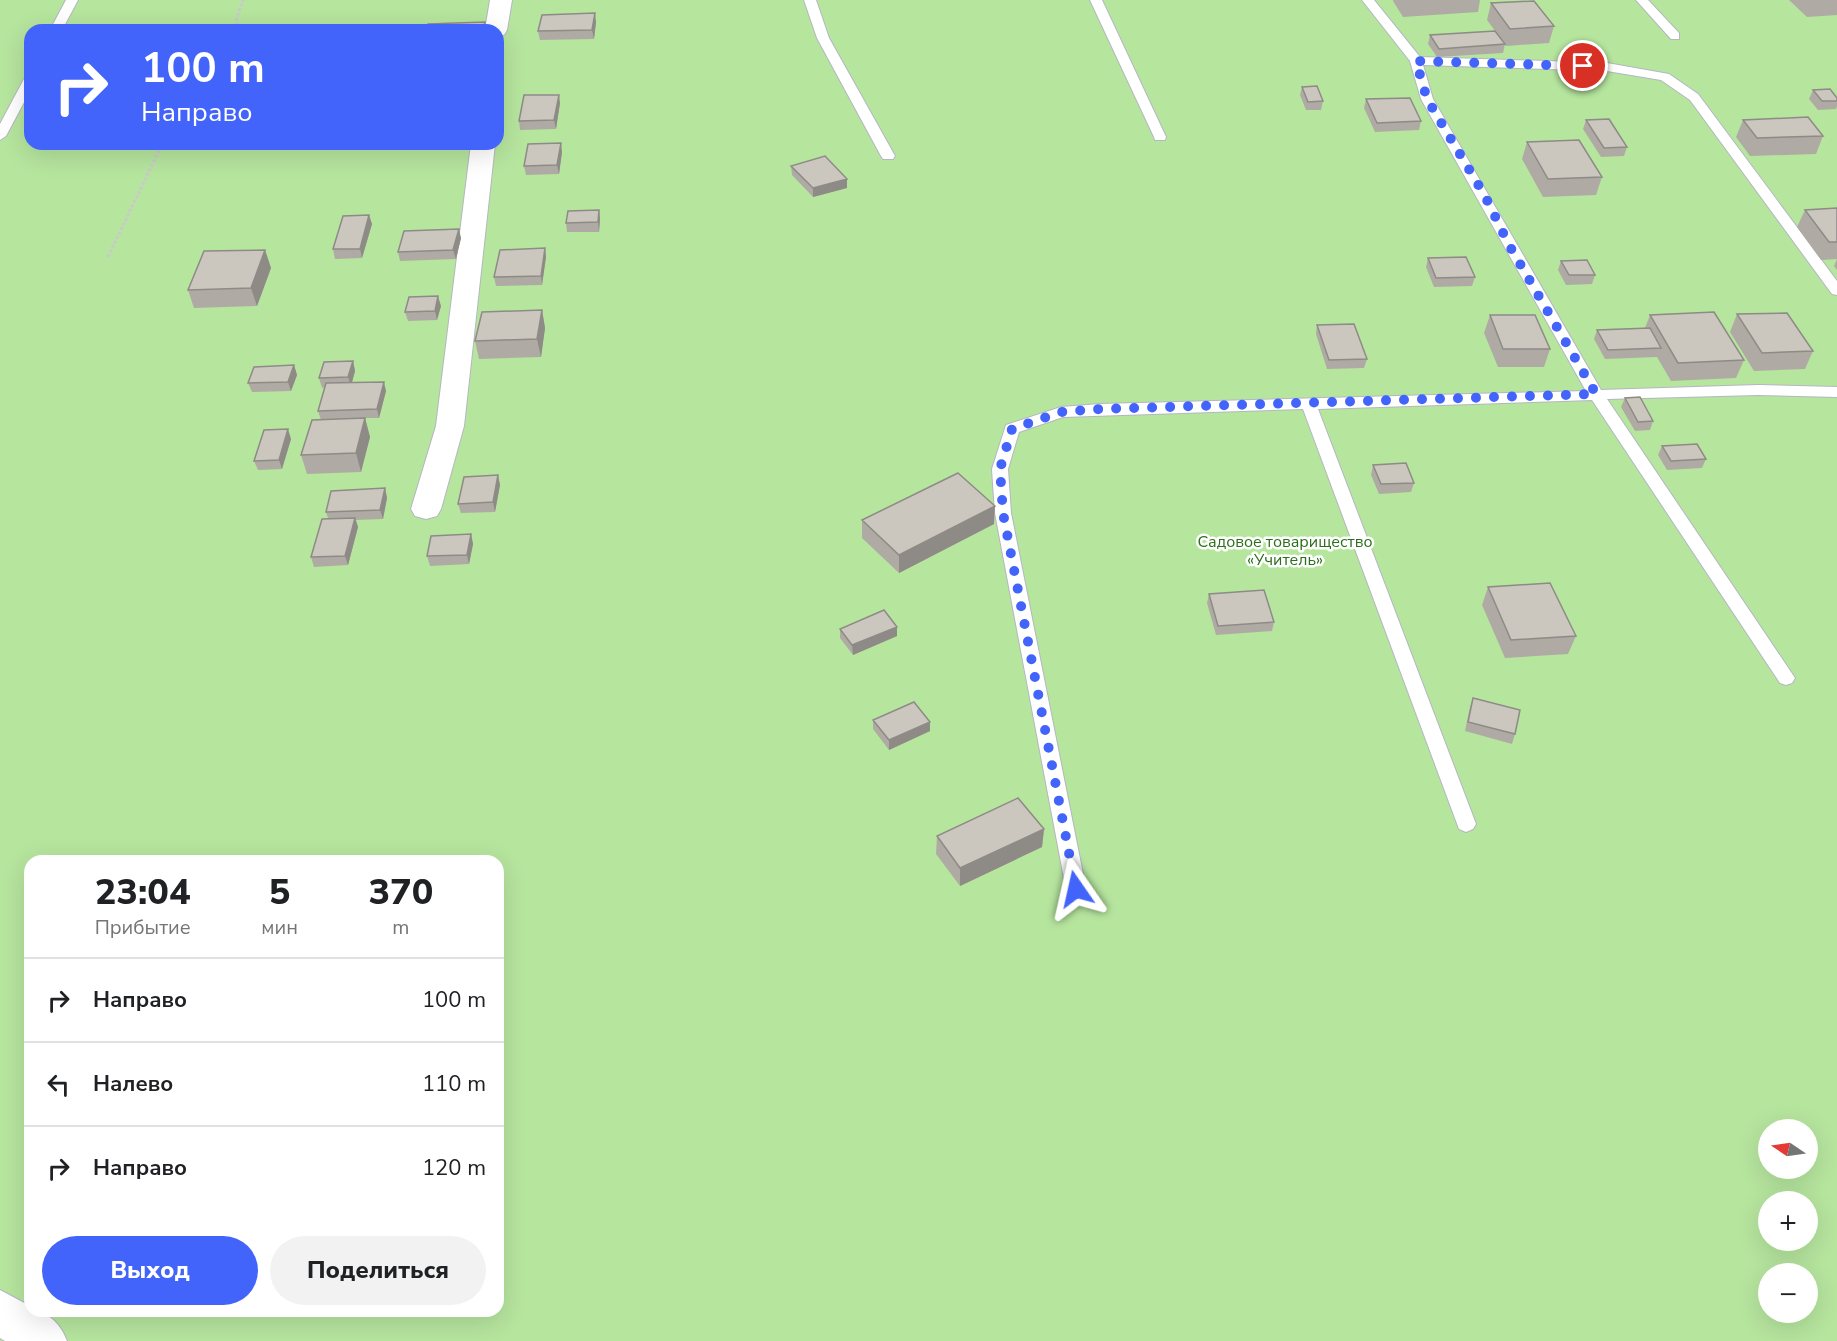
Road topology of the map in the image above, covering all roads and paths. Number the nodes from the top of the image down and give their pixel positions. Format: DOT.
graph roads {
  1 [pos="72,0"];
  2 [pos="243,0"];
  3 [pos="501,0"];
  4 [pos="810,0"];
  5 [pos="1096,0"];
  6 [pos="1368,0"];
  7 [pos="1641,0"];
  8 [pos="59,24"];
  9 [pos="237,24"];
  10 [pos="497,24"];
  11 [pos="1675,36"];
  12 [pos="1416,61"];
  13 [pos="24,91"];
  14 [pos="0,136"];
  15 [pos="1160,137"];
  16 [pos="159,150"];
  17 [pos="482,150"];
  18 [pos="888,156"];
  19 [pos="108,257"];
  20 [pos="1837,291"];
  21 [pos="1837,392"];
  22 [pos="1596,394"];
  23 [pos="1309,404"];
  24 [pos="426,509"];
  25 [pos="1786,678"];
  26 [pos="1466,824"];
  27 [pos="1076,889"];
  28 [pos="0,1312"];
  29 [pos="45,1341"];
  1 -- 8 [label="lane"];
  2 -- 9 [label="path"];
  3 -- 10 [label="street"];
  4 -- 18 [label="lane"];
  5 -- 15 [label="lane"];
  6 -- 12 [label="lane"];
  7 -- 11 [label="lane"];
  12 -- 20 [label="lane"];
  12 -- 22 [label="lane"];
  13 -- 14 [label="lane"];
  16 -- 19 [label="path"];
  17 -- 24 [label="street"];
  21 -- 22 [label="lane"];
  22 -- 23 [label="lane"];
  22 -- 25 [label="lane"];
  23 -- 26 [label="lane"];
  23 -- 27 [label="lane"];
  28 -- 29 [label="street"];
}
